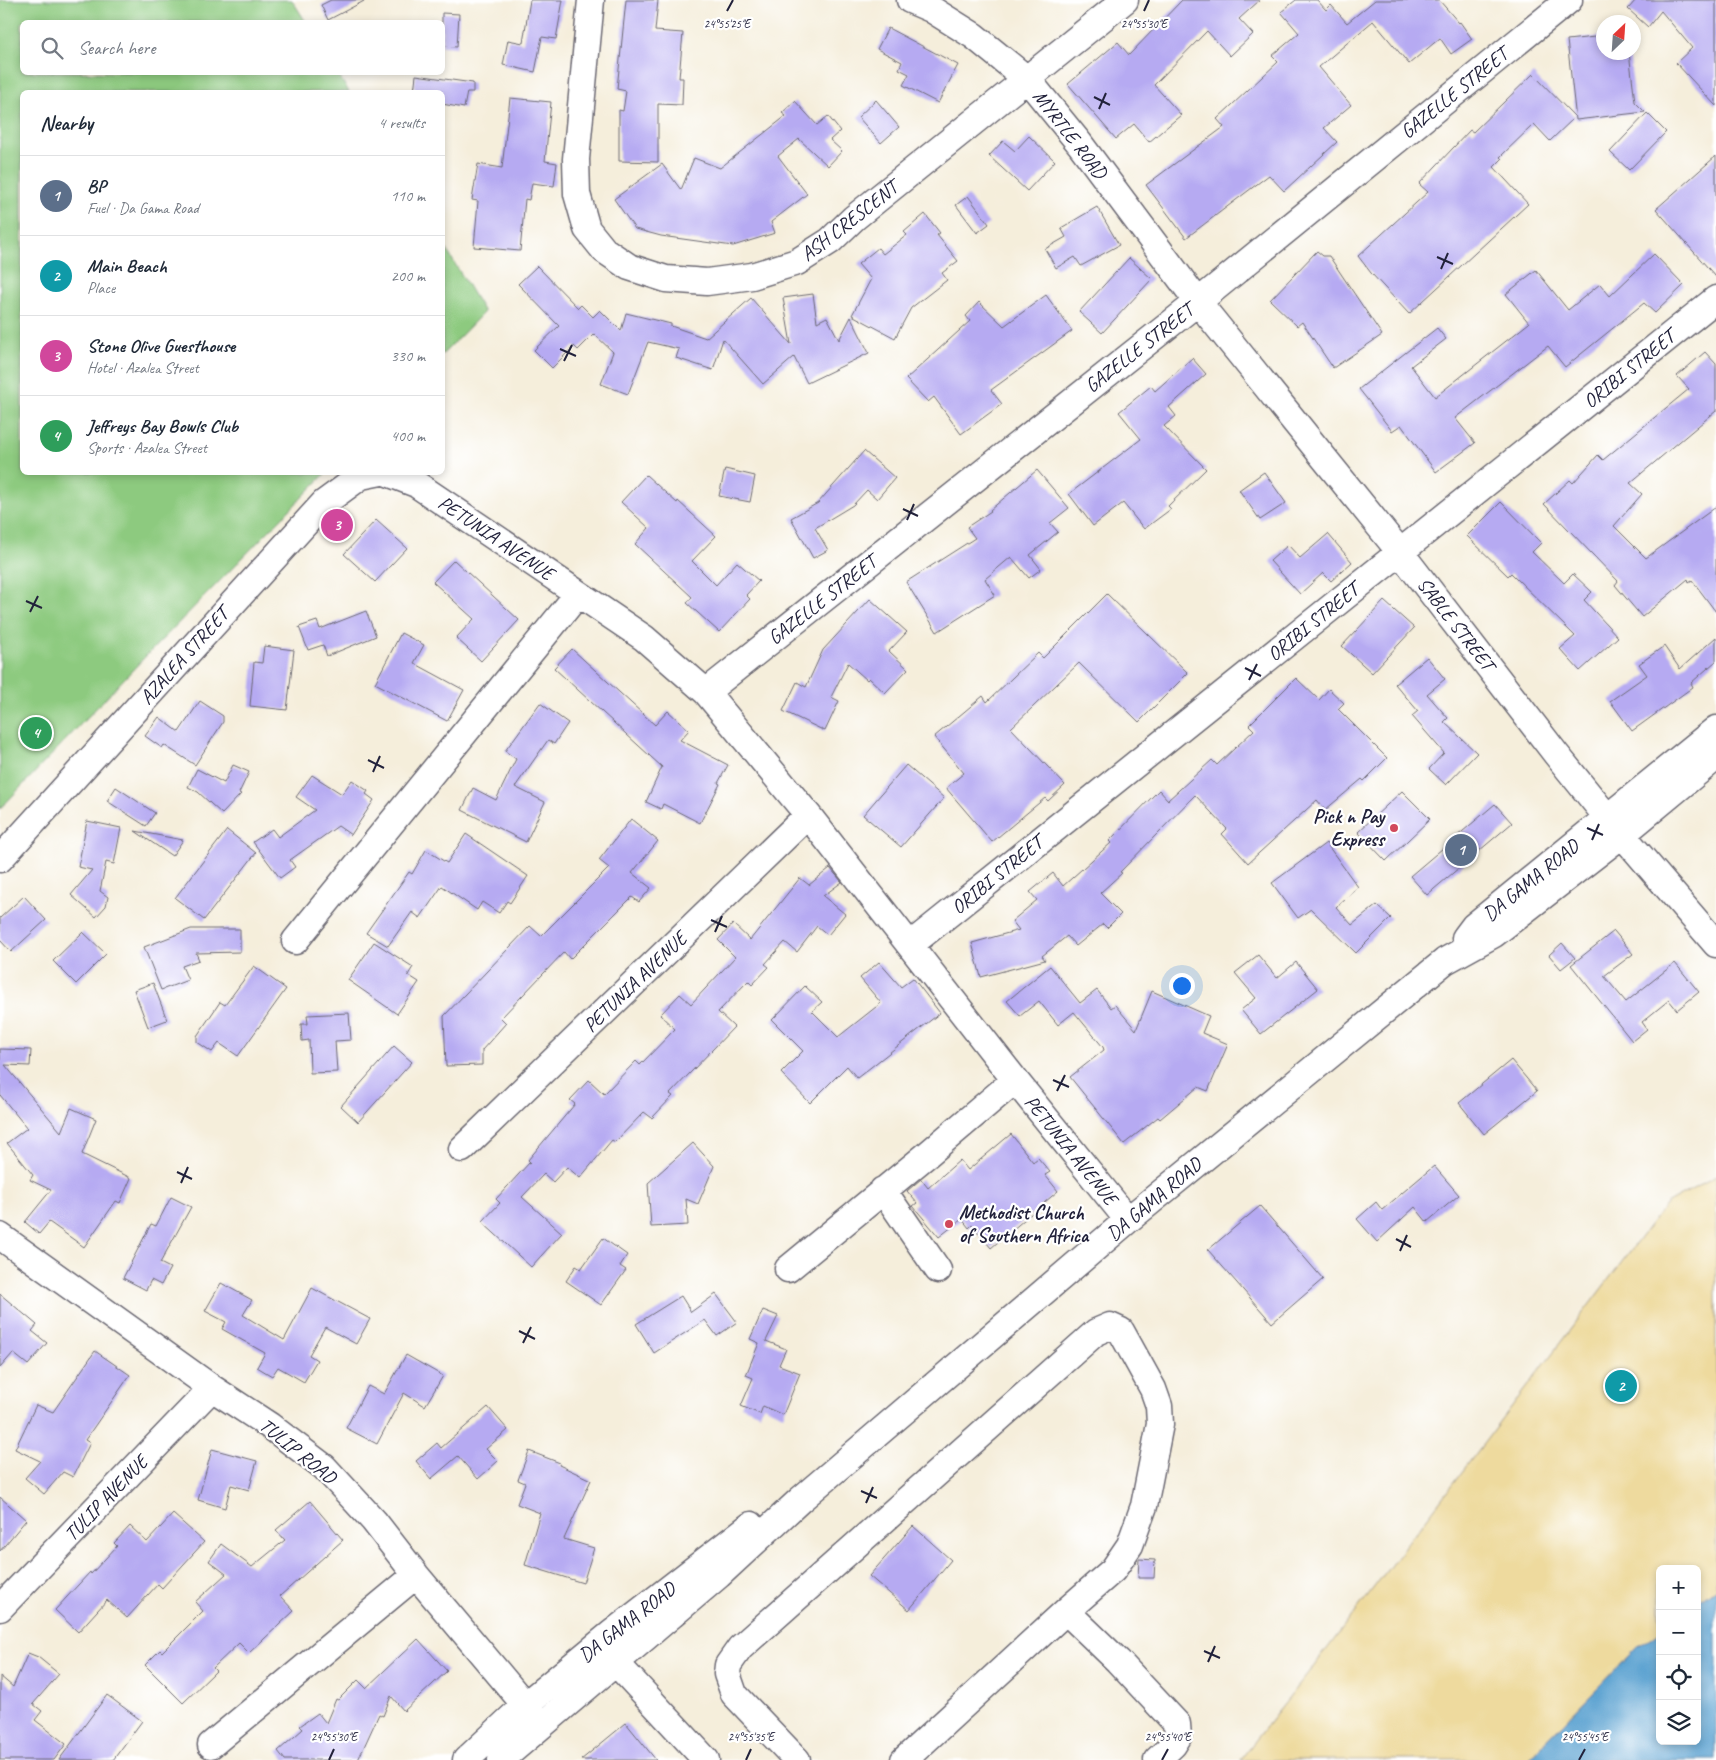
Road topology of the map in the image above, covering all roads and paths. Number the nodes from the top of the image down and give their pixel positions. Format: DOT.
graph roads {
  1 [pos="591,0"];
  2 [pos="910,0"];
  3 [pos="1125,0"];
  4 [pos="1569,0"];
  5 [pos="1028,80"];
  6 [pos="1716,299"];
  7 [pos="1198,302"];
  8 [pos="366,475"];
  9 [pos="393,475"];
  10 [pos="1400,552"];
  11 [pos="578,594"];
  12 [pos="706,692"];
  13 [pos="1716,729"];
  14 [pos="1716,757"];
  15 [pos="808,815"];
  16 [pos="1615,825"];
  17 [pos="0,859"];
  18 [pos="295,941"];
  19 [pos="1716,944"];
  20 [pos="910,945"];
  21 [pos="1014,1080"];
  22 [pos="462,1149"];
  23 [pos="883,1190"];
  24 [pos="1128,1220"];
  25 [pos="1,1240"];
  26 [pos="788,1269"];
  27 [pos="938,1270"];
  28 [pos="212,1388"];
  29 [pos="416,1575"];
  30 [pos="0,1608"];
  31 [pos="1066,1611"];
  32 [pos="606,1654"];
  33 [pos="525,1705"];
  34 [pos="541,1726"];
  35 [pos="211,1746"];
  36 [pos="466,1760"];
  37 [pos="501,1760"];
  38 [pos="706,1760"];
  39 [pos="797,1760"];
  40 [pos="904,1760"];
  41 [pos="1157,1760"];
  1 -- 5 [label="street, ASH CRESCENT"];
  2 -- 5 [label="street, MYRTLE ROAD"];
  3 -- 5 [label="street, ASH CRESCENT"];
  4 -- 7 [label="street, GAZELLE STREET"];
  5 -- 7 [label="street, MYRTLE ROAD"];
  6 -- 10 [label="street, ORIBI STREET"];
  7 -- 10 [label="street, SABLE STREET"];
  7 -- 12 [label="street, GAZELLE STREET"];
  8 -- 17 [label="street, AZALEA STREET"];
  9 -- 11 [label="street, PETUNIA AVENUE"];
  10 -- 16 [label="street, SABLE STREET"];
  10 -- 20 [label="street, ORIBI STREET"];
  11 -- 12 [label="street, PETUNIA AVENUE"];
  11 -- 18 [label="street"];
  12 -- 15 [label="street, PETUNIA AVENUE"];
  13 -- 16 [label="street, DA GAMA ROAD"];
  14 -- 16 [label="street, DA GAMA ROAD"];
  15 -- 20 [label="street, PETUNIA AVENUE"];
  15 -- 22 [label="street, PETUNIA AVENUE"];
  16 -- 19 [label="street, SABLE STREET"];
  16 -- 24 [label="street, DA GAMA ROAD"];
  20 -- 21 [label="street, PETUNIA AVENUE"];
  21 -- 23 [label="street, PETUNIA AVENUE"];
  21 -- 24 [label="street, PETUNIA AVENUE"];
  23 -- 26 [label="street, PETUNIA AVENUE"];
  23 -- 27 [label="street"];
  24 -- 32 [label="street, DA GAMA ROAD"];
  25 -- 28 [label="street, TULIP ROAD"];
  28 -- 29 [label="street, TULIP ROAD"];
  28 -- 30 [label="street, TULIP AVENUE"];
  29 -- 33 [label="street, TULIP ROAD"];
  29 -- 35 [label="street"];
  31 -- 39 [label="street"];
  31 -- 40 [label="street"];
  31 -- 41 [label="street"];
  32 -- 33 [label="street, DA GAMA ROAD"];
  32 -- 34 [label="street, DA GAMA ROAD"];
  32 -- 38 [label="street"];
  33 -- 34 [label="street, TULIP ROAD"];
  33 -- 36 [label="street, DA GAMA ROAD"];
  34 -- 37 [label="street, DA GAMA ROAD"];
}
